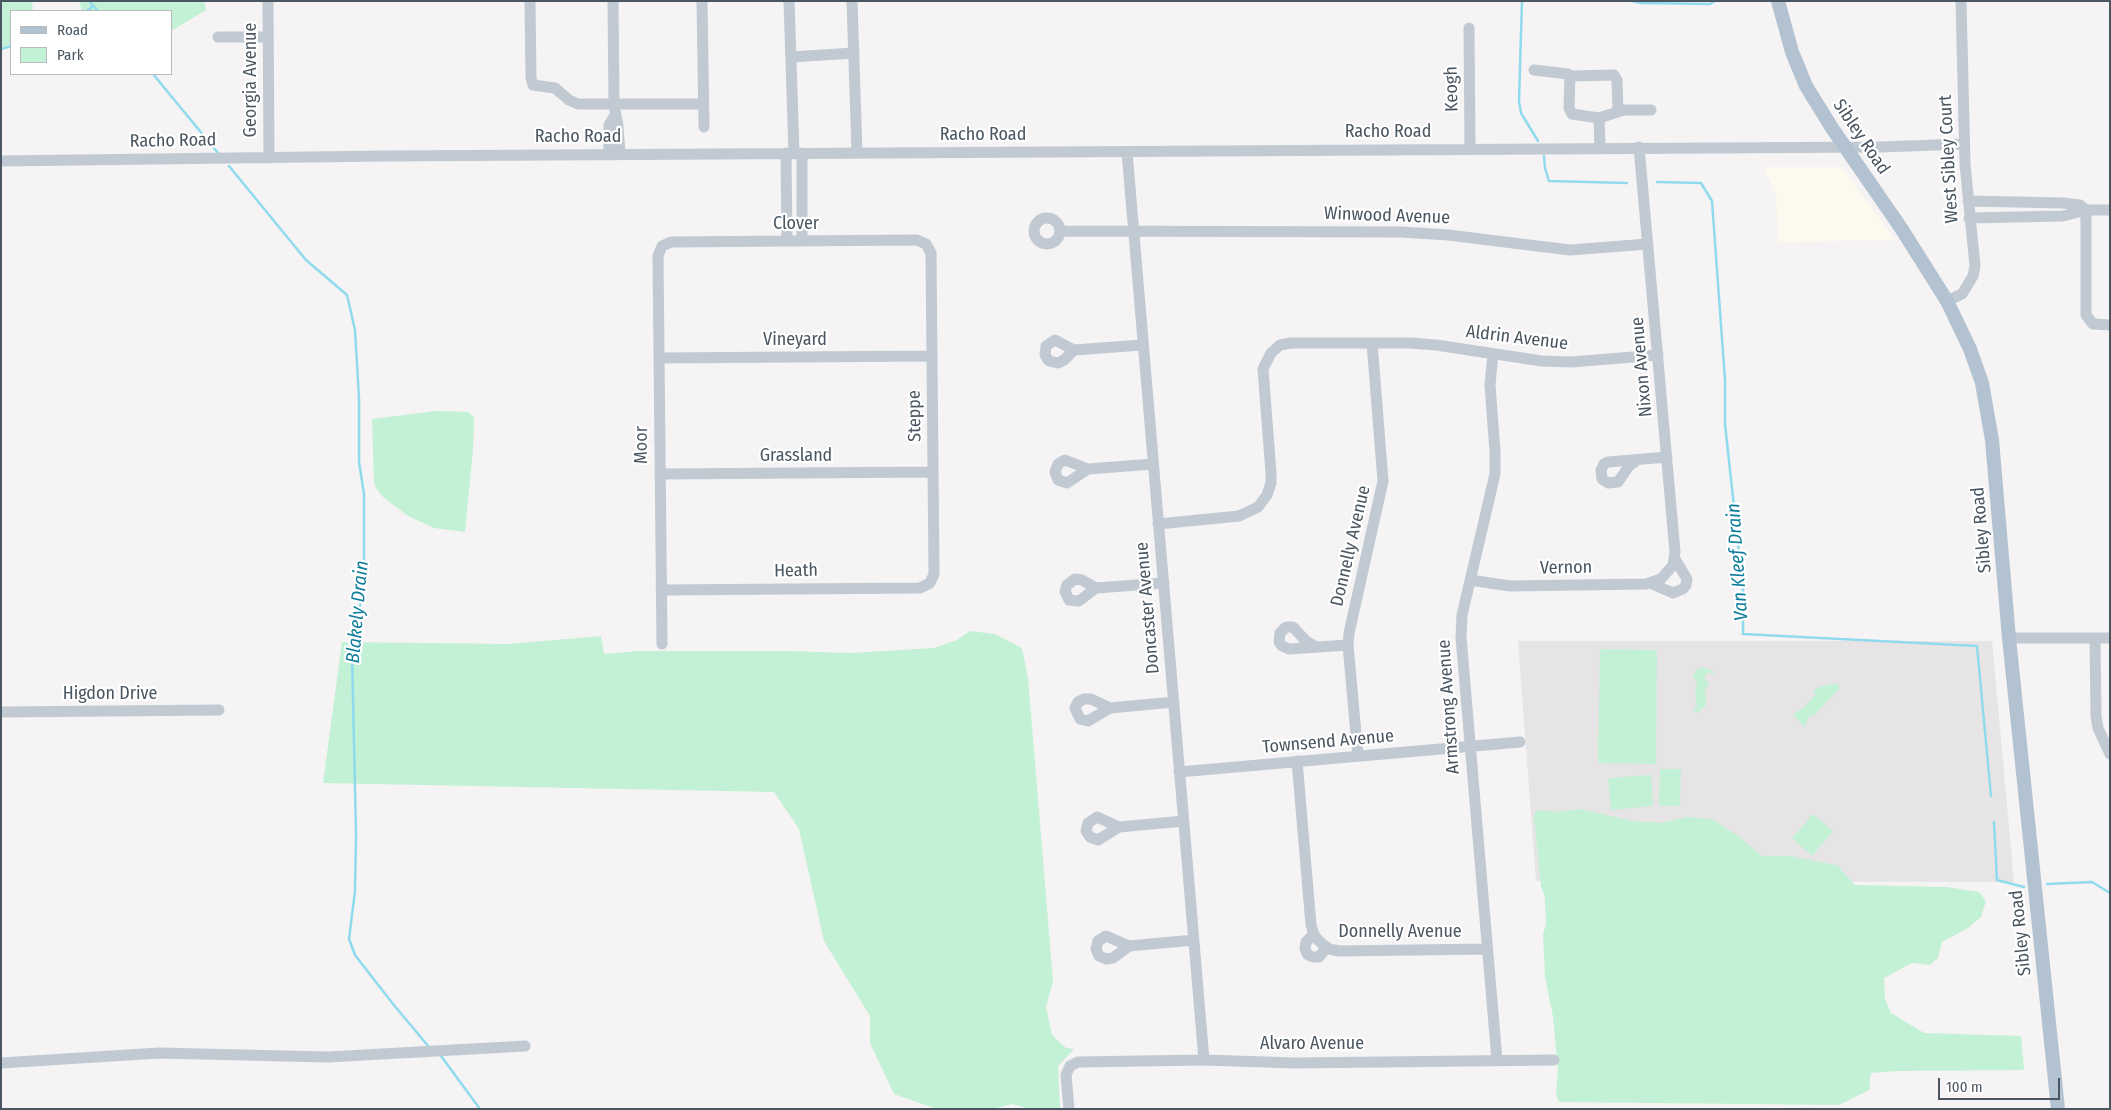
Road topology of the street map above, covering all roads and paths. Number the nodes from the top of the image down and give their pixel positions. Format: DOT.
graph roads {
  1 [pos="268,1"];
  2 [pos="530,1"];
  3 [pos="613,1"];
  4 [pos="702,1"];
  5 [pos="789,1"];
  6 [pos="852,1"];
  7 [pos="1778,1"];
  8 [pos="1961,1"];
  9 [pos="1469,28"];
  10 [pos="218,37"];
  11 [pos="268,37"];
  12 [pos="854,54"];
  13 [pos="791,56"];
  14 [pos="1534,70"];
  15 [pos="1570,76"];
  16 [pos="703,104"];
  17 [pos="614,110"];
  18 [pos="1651,110"];
  19 [pos="1618,112"];
  20 [pos="1599,118"];
  21 [pos="704,127"];
  22 [pos="1964,144"];
  23 [pos="1844,146"];
  24 [pos="1639,147"];
  25 [pos="1600,148"];
  26 [pos="1470,149"];
  27 [pos="1127,152"];
  28 [pos="794,153"];
  29 [pos="857,153"];
  30 [pos="614,154"];
  31 [pos="268,158"];
  32 [pos="1,160"];
  33 [pos="1968,201"];
  34 [pos="2086,210"];
  35 [pos="2110,210"];
  36 [pos="1969,218"];
  37 [pos="1060,231"];
  38 [pos="1133,232"];
  39 [pos="787,241"];
  40 [pos="802,241"];
  41 [pos="1643,244"];
  42 [pos="662,246"];
  43 [pos="929,247"];
  44 [pos="1947,301"];
  45 [pos="2110,325"];
  46 [pos="1372,343"];
  47 [pos="1142,345"];
  48 [pos="1074,350"];
  49 [pos="1493,354"];
  50 [pos="1658,355"];
  51 [pos="932,356"];
  52 [pos="659,358"];
  53 [pos="1667,457"];
  54 [pos="1637,460"];
  55 [pos="1153,464"];
  56 [pos="1088,469"];
  57 [pos="933,472"];
  58 [pos="660,474"];
  59 [pos="1158,524"];
  60 [pos="1675,559"];
  61 [pos="1470,580"];
  62 [pos="930,583"];
  63 [pos="1164,583"];
  64 [pos="1650,583"];
  65 [pos="1096,588"];
  66 [pos="661,590"];
  67 [pos="2009,638"];
  68 [pos="2094,638"];
  69 [pos="2110,638"];
  70 [pos="662,644"];
  71 [pos="1348,645"];
  72 [pos="1316,647"];
  73 [pos="1174,702"];
  74 [pos="1110,708"];
  75 [pos="219,710"];
  76 [pos="1,712"];
  77 [pos="1520,742"];
  78 [pos="1474,747"];
  79 [pos="2110,754"];
  80 [pos="1358,756"];
  81 [pos="1297,762"];
  82 [pos="1179,772"];
  83 [pos="1184,821"];
  84 [pos="1119,827"];
  85 [pos="1314,934"];
  86 [pos="1194,940"];
  87 [pos="1129,946"];
  88 [pos="1326,948"];
  89 [pos="1487,949"];
  90 [pos="525,1046"];
  91 [pos="1204,1060"];
  92 [pos="1497,1060"];
  93 [pos="1554,1060"];
  94 [pos="1,1063"];
  95 [pos="1069,1109"];
  96 [pos="2058,1109"];
  1 -- 11 [label="street, Georgia Avenue"];
  2 -- 17 [label="street"];
  3 -- 17 [label="street"];
  4 -- 16 [label="street"];
  5 -- 13 [label="street"];
  6 -- 12 [label="street"];
  7 -- 23 [label="main road, Sibley Road"];
  8 -- 22 [label="street, West Sibley Court"];
  9 -- 26 [label="street, Keogh"];
  10 -- 11 [label="street"];
  11 -- 31 [label="street, Georgia Avenue"];
  12 -- 13 [label="street"];
  12 -- 29 [label="street"];
  13 -- 28 [label="street"];
  14 -- 15 [label="street"];
  15 -- 19 [label="street"];
  15 -- 20 [label="street"];
  16 -- 17 [label="street"];
  16 -- 21 [label="street"];
  17 -- 30 [label="street"];
  18 -- 19 [label="street"];
  19 -- 20 [label="street"];
  20 -- 25 [label="street"];
  22 -- 23 [label="street, Racho Road"];
  22 -- 33 [label="street, West Sibley Court"];
  23 -- 24 [label="street, Racho Road"];
  23 -- 44 [label="main road, Sibley Road"];
  24 -- 25 [label="street, Racho Road"];
  24 -- 41 [label="street, Nixon Avenue"];
  25 -- 26 [label="street, Racho Road"];
  26 -- 27 [label="street, Racho Road"];
  27 -- 29 [label="street, Racho Road"];
  27 -- 38 [label="street, Doncaster Avenue"];
  28 -- 29 [label="street, Racho Road"];
  28 -- 30 [label="street, Racho Road"];
  28 -- 39 [label="street"];
  28 -- 40 [label="street"];
  30 -- 31 [label="street, Racho Road"];
  31 -- 32 [label="street, Racho Road"];
  33 -- 34 [label="street"];
  33 -- 36 [label="street, West Sibley Court"];
  34 -- 35 [label="street"];
  34 -- 36 [label="street"];
  34 -- 45 [label="street"];
  36 -- 44 [label="street, West Sibley Court"];
  37 -- 38 [label="street, Winwood Avenue"];
  38 -- 41 [label="street, Winwood Avenue"];
  38 -- 47 [label="street, Doncaster Avenue"];
  39 -- 40 [label="street, Clover"];
  39 -- 42 [label="street, Clover"];
  40 -- 43 [label="street, Clover"];
  41 -- 50 [label="street, Nixon Avenue"];
  42 -- 52 [label="street, Moor"];
  43 -- 51 [label="street, Steppe"];
  44 -- 67 [label="main road, Sibley Road"];
  46 -- 49 [label="street, Aldrin Avenue"];
  46 -- 59 [label="street, Aldrin Avenue"];
  46 -- 71 [label="street, Donnelly Avenue"];
  47 -- 48 [label="street"];
  47 -- 55 [label="street, Doncaster Avenue"];
  49 -- 50 [label="street, Aldrin Avenue"];
  49 -- 61 [label="street, Armstrong Avenue"];
  50 -- 53 [label="street, Nixon Avenue"];
  51 -- 52 [label="street, Vineyard"];
  51 -- 57 [label="street, Steppe"];
  52 -- 58 [label="street, Moor"];
  53 -- 54 [label="street"];
  53 -- 60 [label="street, Nixon Avenue"];
  55 -- 56 [label="street"];
  55 -- 59 [label="street, Doncaster Avenue"];
  57 -- 58 [label="street, Grassland"];
  57 -- 62 [label="street, Steppe"];
  58 -- 66 [label="street, Moor"];
  59 -- 63 [label="street, Doncaster Avenue"];
  60 -- 64 [label="street, Vernon"];
  60 -- 64 [label="street"];
  61 -- 64 [label="street, Vernon"];
  61 -- 78 [label="street, Armstrong Avenue"];
  62 -- 66 [label="street, Heath"];
  63 -- 65 [label="street"];
  63 -- 73 [label="street, Doncaster Avenue"];
  66 -- 70 [label="street, Moor"];
  67 -- 68 [label="street"];
  67 -- 96 [label="main road, Sibley Road"];
  68 -- 69 [label="street"];
  68 -- 79 [label="street"];
  71 -- 72 [label="street"];
  71 -- 80 [label="street, Donnelly Avenue"];
  73 -- 74 [label="street"];
  73 -- 82 [label="street, Doncaster Avenue"];
  75 -- 76 [label="street, Higdon Drive"];
  77 -- 78 [label="street, Townsend Avenue"];
  78 -- 80 [label="street, Townsend Avenue"];
  78 -- 89 [label="street, Armstrong Avenue"];
  80 -- 81 [label="street, Townsend Avenue"];
  81 -- 82 [label="street, Townsend Avenue"];
  81 -- 85 [label="street, Donnelly Avenue"];
  82 -- 83 [label="street, Doncaster Avenue"];
  83 -- 84 [label="street"];
  83 -- 86 [label="street, Doncaster Avenue"];
  85 -- 88 [label="street, Donnelly Avenue"];
  85 -- 88 [label="street"];
  86 -- 87 [label="street"];
  86 -- 91 [label="street, Doncaster Avenue"];
  88 -- 89 [label="street, Donnelly Avenue"];
  89 -- 92 [label="street, Armstrong Avenue"];
  90 -- 94 [label="street"];
  91 -- 92 [label="street, Alvaro Avenue"];
  91 -- 95 [label="street, Alvaro Avenue"];
  92 -- 93 [label="street, Alvaro Avenue"];
}
